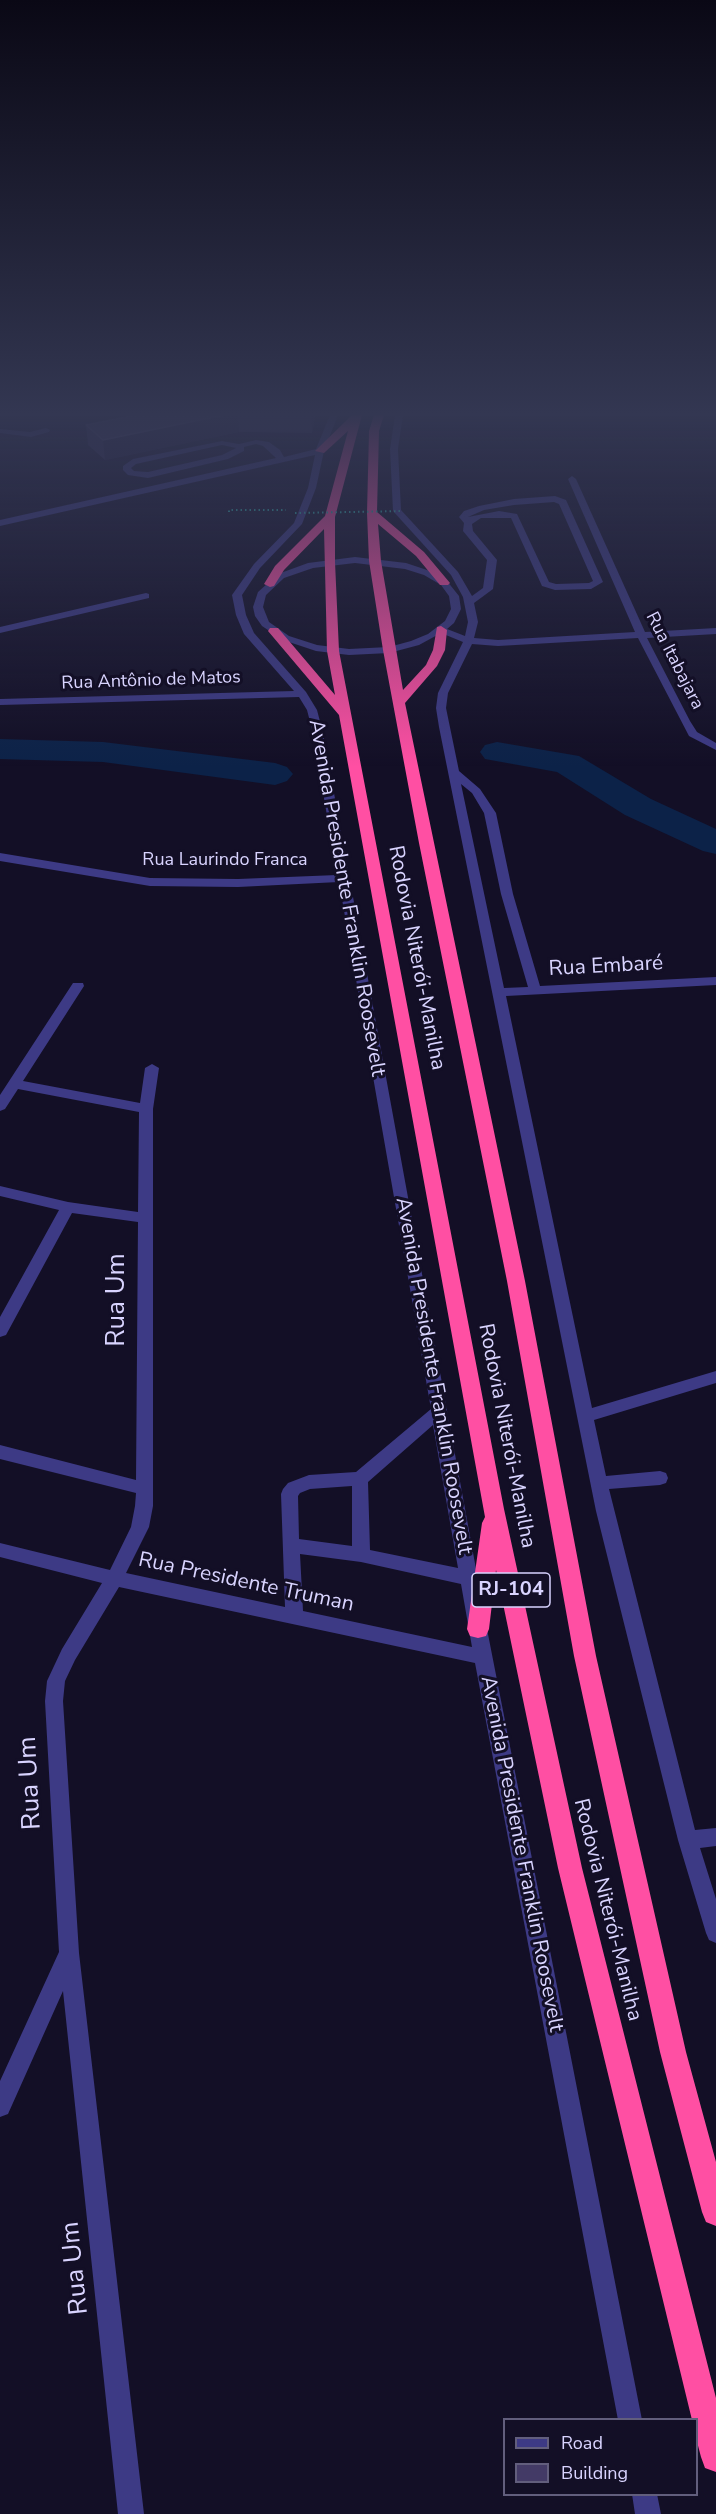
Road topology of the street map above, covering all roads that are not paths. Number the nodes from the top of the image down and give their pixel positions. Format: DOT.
graph roads {
  1 [pos="290,532"];
  2 [pos="315,532"];
  3 [pos="330,532"];
  4 [pos="373,532"];
  5 [pos="395,532"];
  6 [pos="417,532"];
  7 [pos="469,532"];
  8 [pos="521,532"];
  9 [pos="576,532"];
  10 [pos="596,532"];
  11 [pos="375,561"];
  12 [pos="329,562"];
  13 [pos="444,583"];
  14 [pos="270,584"];
  15 [pos="237,595"];
  16 [pos="146,596"];
  17 [pos="259,599"];
  18 [pos="469,602"];
  19 [pos="0,630"];
  20 [pos="441,630"];
  21 [pos="274,631"];
  22 [pos="716,631"];
  23 [pos="641,635"];
  24 [pos="469,641"];
  25 [pos="389,650"];
  26 [pos="333,651"];
  27 [pos="302,694"];
  28 [pos="400,701"];
  29 [pos="0,702"];
  30 [pos="345,716"];
  31 [pos="716,747"];
  32 [pos="453,772"];
  33 [pos="0,857"];
  34 [pos="344,878"];
  35 [pos="716,981"];
  36 [pos="78,986"];
  37 [pos="534,990"];
  38 [pos="498,992"];
  39 [pos="152,1068"];
  40 [pos="15,1084"];
  41 [pos="0,1106"];
  42 [pos="146,1109"];
  43 [pos="0,1191"];
  44 [pos="68,1207"];
  45 [pos="145,1218"];
  46 [pos="0,1331"];
  47 [pos="716,1377"];
  48 [pos="439,1411"];
  49 [pos="586,1416"];
  50 [pos="0,1452"];
  51 [pos="660,1478"];
  52 [pos="360,1479"];
  53 [pos="599,1483"];
  54 [pos="145,1489"];
  55 [pos="494,1509"];
  56 [pos="291,1545"];
  57 [pos="0,1550"];
  58 [pos="361,1555"];
  59 [pos="113,1578"];
  60 [pos="469,1578"];
  61 [pos="294,1617"];
  62 [pos="478,1629"];
  63 [pos="483,1657"];
  64 [pos="716,1837"];
  65 [pos="688,1840"];
  66 [pos="716,1933"];
  67 [pos="69,1953"];
  68 [pos="0,2106"];
  69 [pos="716,2212"];
  70 [pos="630,2418"];
  71 [pos="716,2457"];
  72 [pos="644,2496"];
  73 [pos="131,2514"];
  74 [pos="648,2514"];
  1 -- 15 [label="street"];
  2 -- 14 [label="highway"];
  3 -- 12 [label="highway, Rodovia Niterói-Manilha / RJ-104"];
  4 -- 11 [label="highway, Rodovia Niterói-Manilha / RJ-104"];
  5 -- 13 [label="highway"];
  6 -- 18 [label="street"];
  7 -- 18 [label="street"];
  8 -- 9 [label="street"];
  10 -- 23 [label="street, Rua Itabajara"];
  11 -- 12 [label="street"];
  11 -- 13 [label="street"];
  11 -- 25 [label="highway, Rodovia Niterói-Manilha / RJ-104"];
  12 -- 14 [label="street"];
  12 -- 26 [label="highway, Rodovia Niterói-Manilha / RJ-104"];
  13 -- 20 [label="street"];
  14 -- 17 [label="street"];
  15 -- 17 [label="street"];
  15 -- 27 [label="street, Avenida Presidente Franklin Roosevelt"];
  16 -- 19 [label="street"];
  17 -- 21 [label="street"];
  18 -- 24 [label="street"];
  20 -- 24 [label="street"];
  20 -- 25 [label="street"];
  20 -- 28 [label="highway"];
  21 -- 26 [label="street"];
  21 -- 30 [label="highway"];
  22 -- 23 [label="street"];
  23 -- 24 [label="street"];
  23 -- 31 [label="street, Rua Itabajara"];
  24 -- 32 [label="street"];
  25 -- 26 [label="street"];
  25 -- 28 [label="highway, Rodovia Niterói-Manilha / RJ-104"];
  26 -- 30 [label="highway, Rodovia Niterói-Manilha / RJ-104"];
  27 -- 29 [label="street, Rua Antônio de Matos"];
  27 -- 34 [label="street, Avenida Presidente Franklin Roosevelt"];
  28 -- 69 [label="highway, Rodovia Niterói-Manilha / RJ-104"];
  30 -- 55 [label="highway, Rodovia Niterói-Manilha / RJ-104"];
  32 -- 37 [label="street"];
  32 -- 38 [label="street"];
  33 -- 34 [label="street, Rua Laurindo Franca"];
  34 -- 48 [label="street, Avenida Presidente Franklin Roosevelt"];
  35 -- 37 [label="street, Rua Embaré"];
  36 -- 40 [label="street"];
  37 -- 38 [label="street, Rua Embaré"];
  38 -- 49 [label="street"];
  39 -- 42 [label="street, Rua Um"];
  40 -- 41 [label="street"];
  40 -- 42 [label="street"];
  42 -- 45 [label="street, Rua Um"];
  43 -- 44 [label="street"];
  44 -- 45 [label="street"];
  44 -- 46 [label="street"];
  45 -- 54 [label="street, Rua Um"];
  47 -- 49 [label="street"];
  48 -- 52 [label="street"];
  48 -- 60 [label="street, Avenida Presidente Franklin Roosevelt"];
  49 -- 53 [label="street"];
  50 -- 54 [label="street"];
  51 -- 53 [label="street"];
  52 -- 56 [label="street"];
  52 -- 58 [label="street"];
  53 -- 65 [label="street"];
  54 -- 59 [label="street, Rua Um"];
  55 -- 62 [label="highway"];
  55 -- 71 [label="highway, Rodovia Niterói-Manilha / RJ-104"];
  56 -- 58 [label="street"];
  56 -- 61 [label="street"];
  57 -- 59 [label="street, Rua Presidente Truman"];
  58 -- 60 [label="street"];
  59 -- 61 [label="street, Rua Presidente Truman"];
  59 -- 67 [label="street, Rua Um"];
  60 -- 62 [label="street, Avenida Presidente Franklin Roosevelt"];
  61 -- 63 [label="street, Rua Presidente Truman"];
  62 -- 63 [label="street, Avenida Presidente Franklin Roosevelt"];
  63 -- 70 [label="street, Avenida Presidente Franklin Roosevelt"];
  64 -- 65 [label="street"];
  65 -- 66 [label="street"];
  67 -- 68 [label="street"];
  67 -- 73 [label="street, Rua Um"];
  72 -- 74 [label="street"];
}
